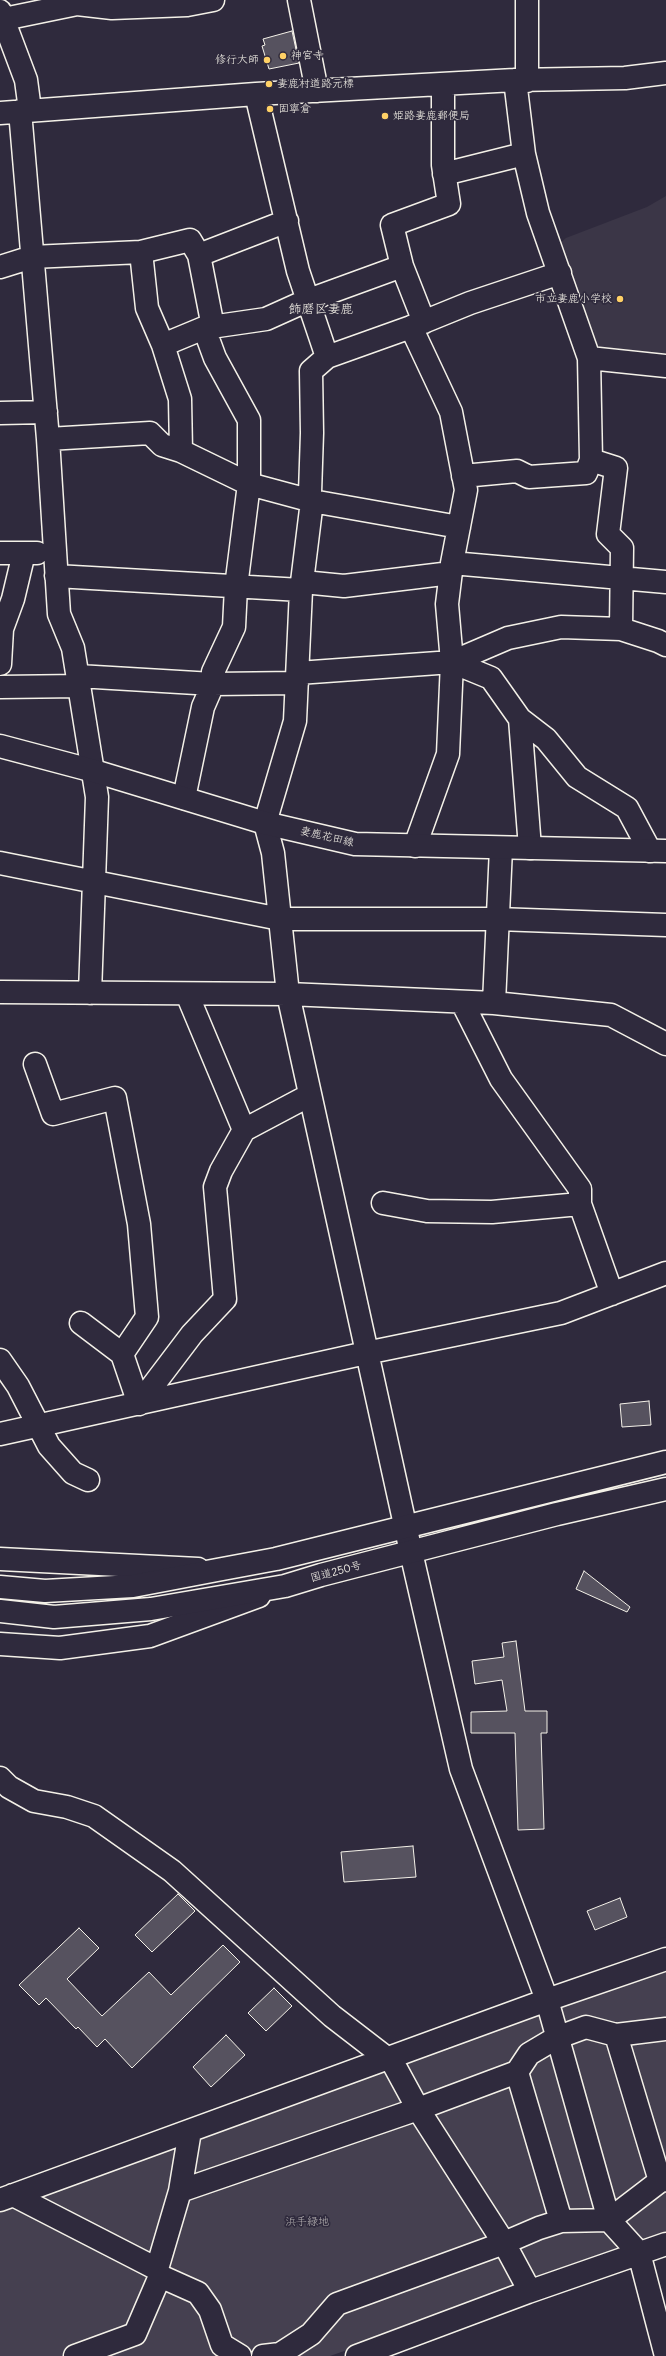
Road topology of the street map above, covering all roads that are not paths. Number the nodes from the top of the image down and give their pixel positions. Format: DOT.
graph roads {
  1 [pos="213,0"];
  2 [pos="299,0"];
  3 [pos="527,0"];
  4 [pos="187,2"];
  5 [pos="112,4"];
  6 [pos="2,15"];
  7 [pos="666,73"];
  8 [pos="521,81"];
  9 [pos="443,84"];
  10 [pos="317,91"];
  11 [pos="256,94"];
  12 [pos="17,111"];
  13 [pos="524,154"];
  14 [pos="444,174"];
  15 [pos="287,221"];
  16 [pos="141,252"];
  17 [pos="199,255"];
  18 [pos="32,257"];
  19 [pos="402,266"];
  20 [pos="0,267"];
  21 [pos="560,273"];
  22 [pos="306,300"];
  23 [pos="418,324"];
  24 [pos="208,327"];
  25 [pos="163,345"];
  26 [pos="327,357"];
  27 [pos="588,358"];
  28 [pos="666,366"];
  29 [pos="46,412"];
  30 [pos="0,413"];
  31 [pos="48,439"];
  32 [pos="181,451"];
  33 [pos="591,460"];
  34 [pos="464,476"];
  35 [pos="249,484"];
  36 [pos="312,501"];
  37 [pos="459,527"];
  38 [pos="0,553"];
  39 [pos="24,553"];
  40 [pos="55,554"];
  41 [pos="451,568"];
  42 [pos="56,576"];
  43 [pos="621,578"];
  44 [pos="666,582"];
  45 [pos="302,586"];
  46 [pos="236,587"];
  47 [pos="621,629"];
  48 [pos="666,646"];
  49 [pos="452,662"];
  50 [pos="0,664"];
  51 [pos="298,678"];
  52 [pos="79,681"];
  53 [pos="213,684"];
  54 [pos="0,687"];
  55 [pos="520,719"];
  56 [pos="0,746"];
  57 [pos="94,771"];
  58 [pos="184,798"];
  59 [pos="265,822"];
  60 [pos="415,846"];
  61 [pos="501,848"];
  62 [pos="530,848"];
  63 [pos="658,851"];
  64 [pos="0,862"];
  65 [pos="92,882"];
  66 [pos="280,919"];
  67 [pos="497,919"];
  68 [pos="666,925"];
  69 [pos="0,992"];
  70 [pos="90,993"];
  71 [pos="187,994"];
  72 [pos="288,994"];
  73 [pos="462,1002"];
  74 [pos="494,1003"];
  75 [pos="666,1044"];
  76 [pos="35,1064"];
  77 [pos="310,1095"];
  78 [pos="244,1130"];
  79 [pos="383,1203"];
  80 [pos="580,1204"];
  81 [pos="666,1272"];
  82 [pos="612,1294"];
  83 [pos="81,1324"];
  84 [pos="366,1353"];
  85 [pos="122,1354"];
  86 [pos="0,1360"];
  87 [pos="139,1404"];
  88 [pos="39,1426"];
  89 [pos="0,1434"];
  90 [pos="666,1462"];
  91 [pos="88,1480"];
  92 [pos="666,1489"];
  93 [pos="405,1526"];
  94 [pos="410,1552"];
  95 [pos="0,1559"];
  96 [pos="217,1570"];
  97 [pos="285,1586"];
  98 [pos="0,1587"];
  99 [pos="0,1611"];
  100 [pos="0,1644"];
  101 [pos="0,1778"];
  102 [pos="666,1959"];
  103 [pos="547,2000"];
  104 [pos="666,2029"];
  105 [pos="616,2035"];
  106 [pos="556,2038"];
  107 [pos="387,2058"];
  108 [pos="517,2072"];
  109 [pos="418,2109"];
  110 [pos="190,2131"];
  111 [pos="663,2181"];
  112 [pos="180,2191"];
  113 [pos="7,2197"];
  114 [pos="609,2220"];
  115 [pos="561,2221"];
  116 [pos="504,2243"];
  117 [pos="666,2244"];
  118 [pos="639,2253"];
  119 [pos="158,2273"];
  120 [pos="528,2292"];
  121 [pos="75,2356"];
  122 [pos="240,2356"];
  123 [pos="263,2356"];
  124 [pos="357,2356"];
  125 [pos="666,2356"];
  1 -- 4 [label="main road"];
  2 -- 10 [label="main road"];
  3 -- 8 [label="main road"];
  4 -- 5 [label="main road"];
  5 -- 6 [label="main road"];
  6 -- 12 [label="main road"];
  7 -- 8 [label="main road"];
  8 -- 9 [label="main road"];
  8 -- 13 [label="main road"];
  9 -- 10 [label="main road"];
  9 -- 14 [label="main road"];
  10 -- 11 [label="main road"];
  11 -- 12 [label="main road"];
  11 -- 15 [label="main road"];
  12 -- 18 [label="main road"];
  13 -- 14 [label="main road"];
  13 -- 21 [label="main road"];
  14 -- 19 [label="main road"];
  15 -- 17 [label="main road"];
  15 -- 22 [label="main road"];
  16 -- 17 [label="main road"];
  16 -- 18 [label="main road"];
  16 -- 25 [label="main road"];
  17 -- 24 [label="main road"];
  18 -- 20 [label="main road"];
  18 -- 29 [label="main road"];
  19 -- 22 [label="main road"];
  19 -- 23 [label="main road"];
  21 -- 23 [label="main road"];
  21 -- 27 [label="main road"];
  22 -- 24 [label="main road"];
  22 -- 26 [label="main road"];
  23 -- 26 [label="main road"];
  23 -- 34 [label="main road"];
  24 -- 25 [label="main road"];
  24 -- 35 [label="main road"];
  25 -- 32 [label="main road"];
  26 -- 36 [label="main road"];
  27 -- 28 [label="main road"];
  27 -- 33 [label="main road"];
  29 -- 30 [label="main road"];
  29 -- 31 [label="main road"];
  31 -- 32 [label="main road"];
  31 -- 40 [label="main road"];
  32 -- 35 [label="main road"];
  33 -- 34 [label="main road"];
  33 -- 43 [label="main road"];
  34 -- 37 [label="main road"];
  35 -- 36 [label="main road"];
  35 -- 46 [label="main road"];
  36 -- 37 [label="main road"];
  36 -- 45 [label="main road"];
  37 -- 41 [label="main road"];
  38 -- 39 [label="main road"];
  39 -- 40 [label="main road"];
  39 -- 50 [label="main road"];
  40 -- 42 [label="main road"];
  41 -- 43 [label="main road"];
  41 -- 45 [label="main road"];
  41 -- 49 [label="main road"];
  42 -- 46 [label="main road"];
  42 -- 52 [label="main road"];
  43 -- 44 [label="main road"];
  43 -- 47 [label="main road"];
  45 -- 46 [label="main road"];
  45 -- 51 [label="main road"];
  46 -- 53 [label="main road"];
  47 -- 48 [label="main road"];
  47 -- 49 [label="main road"];
  49 -- 51 [label="main road"];
  49 -- 55 [label="main road"];
  49 -- 60 [label="main road"];
  51 -- 53 [label="main road"];
  51 -- 59 [label="main road"];
  52 -- 53 [label="main road"];
  52 -- 54 [label="main road"];
  52 -- 57 [label="main road"];
  53 -- 58 [label="main road"];
  55 -- 62 [label="main road"];
  55 -- 63 [label="main road"];
  56 -- 57 [label="main road, 妻鹿花田線"];
  57 -- 58 [label="main road, 妻鹿花田線"];
  57 -- 65 [label="main road"];
  58 -- 59 [label="main road, 妻鹿花田線"];
  59 -- 60 [label="main road, 妻鹿花田線"];
  59 -- 66 [label="main road"];
  60 -- 61 [label="main road, 妻鹿花田線"];
  61 -- 62 [label="main road, 妻鹿花田線"];
  61 -- 67 [label="main road"];
  62 -- 63 [label="main road, 妻鹿花田線"];
  64 -- 65 [label="main road"];
  65 -- 66 [label="main road"];
  65 -- 70 [label="main road"];
  66 -- 67 [label="main road"];
  66 -- 72 [label="main road"];
  67 -- 68 [label="main road"];
  67 -- 74 [label="main road"];
  69 -- 70 [label="main road"];
  70 -- 71 [label="main road"];
  71 -- 72 [label="main road"];
  71 -- 78 [label="main road"];
  72 -- 73 [label="main road"];
  72 -- 77 [label="main road"];
  73 -- 74 [label="main road"];
  73 -- 80 [label="main road"];
  74 -- 75 [label="main road"];
  76 -- 85 [label="main road"];
  77 -- 78 [label="main road"];
  77 -- 84 [label="main road"];
  78 -- 87 [label="main road"];
  79 -- 80 [label="main road"];
  80 -- 82 [label="main road"];
  81 -- 82 [label="main road"];
  82 -- 84 [label="main road"];
  83 -- 85 [label="main road"];
  84 -- 87 [label="main road"];
  84 -- 93 [label="main road"];
  85 -- 87 [label="main road"];
  86 -- 88 [label="main road"];
  87 -- 88 [label="main road"];
  88 -- 89 [label="main road"];
  88 -- 91 [label="main road"];
  90 -- 93 [label="main road"];
  92 -- 94 [label="main road, 国道250号"];
  93 -- 94 [label="main road"];
  93 -- 96 [label="main road"];
  94 -- 97 [label="main road, 国道250号"];
  94 -- 103 [label="main road"];
  95 -- 96 [label="main road"];
  96 -- 98 [label="main road"];
  97 -- 99 [label="main road, 国道250号"];
  97 -- 100 [label="main road"];
  101 -- 107 [label="main road"];
  102 -- 103 [label="main road"];
  103 -- 106 [label="main road"];
  103 -- 107 [label="main road"];
  104 -- 105 [label="main road"];
  105 -- 106 [label="main road"];
  105 -- 111 [label="main road"];
  106 -- 108 [label="main road"];
  106 -- 114 [label="main road"];
  107 -- 109 [label="main road"];
  107 -- 110 [label="main road"];
  108 -- 109 [label="main road"];
  108 -- 115 [label="main road"];
  109 -- 112 [label="main road"];
  109 -- 116 [label="main road"];
  110 -- 112 [label="main road"];
  110 -- 113 [label="main road"];
  111 -- 114 [label="main road"];
  112 -- 119 [label="main road"];
  113 -- 119 [label="main road"];
  114 -- 115 [label="main road"];
  114 -- 118 [label="main road"];
  115 -- 116 [label="main road"];
  116 -- 120 [label="main road"];
  116 -- 123 [label="main road"];
  117 -- 118 [label="main road"];
  118 -- 120 [label="main road"];
  118 -- 125 [label="main road"];
  119 -- 121 [label="main road"];
  119 -- 122 [label="main road"];
  120 -- 124 [label="main road"];
}
